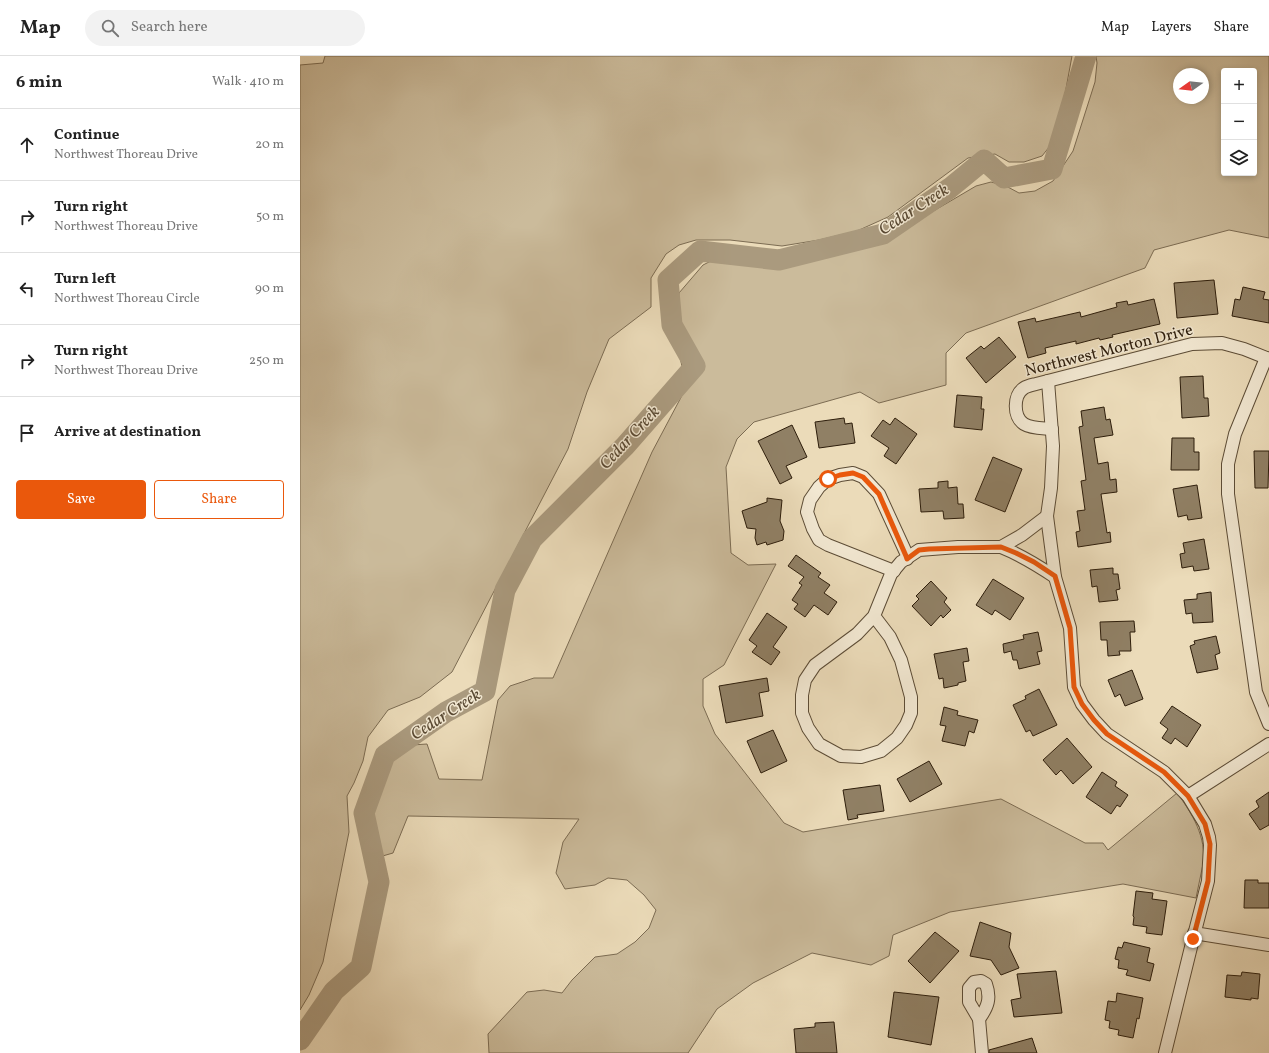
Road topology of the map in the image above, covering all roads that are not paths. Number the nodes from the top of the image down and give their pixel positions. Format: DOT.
graph roads {
  1 [pos="1268,358"];
  2 [pos="1048,381"];
  3 [pos="1052,429"];
  4 [pos="1047,516"];
  5 [pos="1001,547"];
  6 [pos="907,559"];
  7 [pos="894,571"];
  8 [pos="1055,576"];
  9 [pos="874,616"];
  10 [pos="1269,724"];
  11 [pos="1269,744"];
  12 [pos="1188,796"];
  13 [pos="1194,933"];
  14 [pos="1269,944"];
  15 [pos="979,1019"];
  16 [pos="982,1053"];
  17 [pos="1165,1053"];
  1 -- 2 [label="street, Northwest Morton Drive"];
  1 -- 10 [label="street"];
  2 -- 3 [label="street"];
  2 -- 3 [label="street, Northwest Morton Drive"];
  3 -- 4 [label="street"];
  4 -- 5 [label="street"];
  4 -- 8 [label="street"];
  5 -- 6 [label="street"];
  5 -- 8 [label="street"];
  6 -- 7 [label="street"];
  6 -- 7 [label="street"];
  7 -- 9 [label="street"];
  8 -- 12 [label="street"];
  9 -- 9 [label="street"];
  11 -- 12 [label="street"];
  12 -- 13 [label="street"];
  13 -- 14 [label="street"];
  13 -- 17 [label="street"];
  15 -- 16 [label="street"];
}
